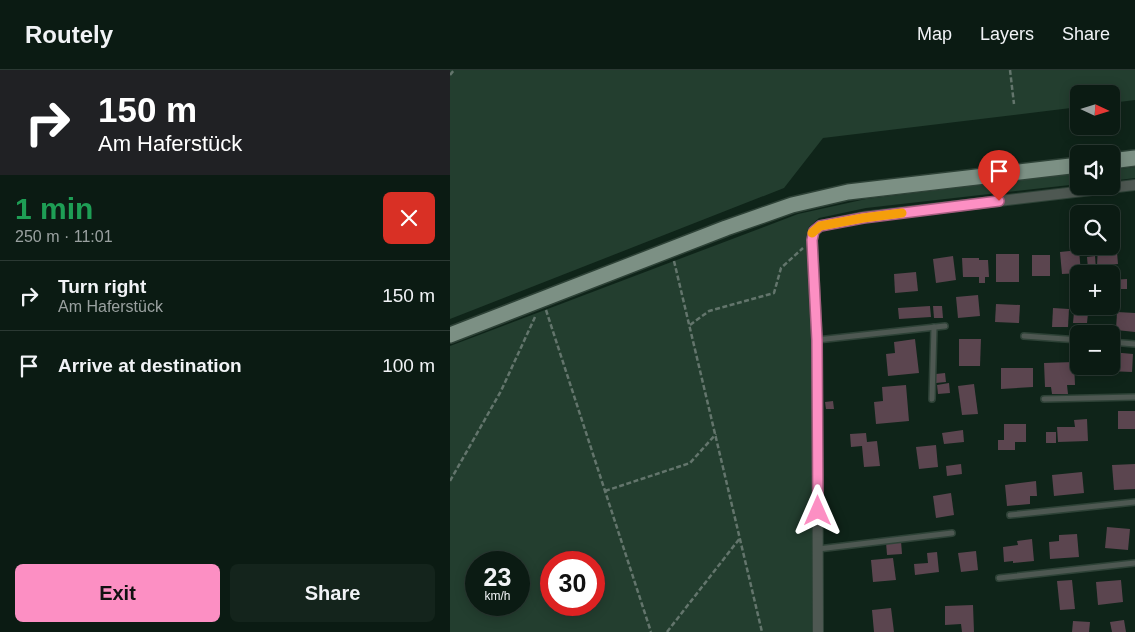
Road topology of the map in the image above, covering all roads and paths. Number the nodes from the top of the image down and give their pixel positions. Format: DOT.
graph roads {
  1 [pos="454,70"];
  2 [pos="1010,70"];
  3 [pos="450,75"];
  4 [pos="1014,104"];
  5 [pos="1135,158"];
  6 [pos="1120,160"];
  7 [pos="1070,165"];
  8 [pos="1135,185"];
  9 [pos="813,235"];
  10 [pos="671,250"];
  11 [pos="543,299"];
  12 [pos="690,325"];
  13 [pos="945,326"];
  14 [pos="934,327"];
  15 [pos="450,335"];
  16 [pos="1024,336"];
  17 [pos="1070,339"];
  18 [pos="817,340"];
  19 [pos="1120,343"];
  20 [pos="1135,344"];
  21 [pos="1135,397"];
  22 [pos="932,399"];
  23 [pos="1044,399"];
  24 [pos="716,434"];
  25 [pos="450,481"];
  26 [pos="605,491"];
  27 [pos="1135,502"];
  28 [pos="1010,515"];
  29 [pos="952,533"];
  30 [pos="740,538"];
  31 [pos="818,549"];
  32 [pos="1135,563"];
  33 [pos="999,578"];
  34 [pos="651,632"];
  35 [pos="668,632"];
  36 [pos="762,632"];
  37 [pos="818,632"];
  1 -- 3 [label="path"];
  2 -- 4 [label="path"];
  5 -- 6 [label="main road"];
  7 -- 10 [label="main road"];
  8 -- 9 [label="street"];
  9 -- 12 [label="path"];
  9 -- 18 [label="street"];
  10 -- 11 [label="main road"];
  10 -- 12 [label="path"];
  11 -- 15 [label="main road"];
  11 -- 25 [label="path"];
  11 -- 26 [label="path"];
  12 -- 24 [label="path"];
  13 -- 14 [label="lane"];
  14 -- 18 [label="lane"];
  14 -- 22 [label="lane"];
  16 -- 17 [label="lane"];
  18 -- 31 [label="street"];
  19 -- 20 [label="lane"];
  21 -- 23 [label="lane"];
  24 -- 26 [label="path"];
  24 -- 30 [label="path"];
  26 -- 34 [label="path"];
  27 -- 28 [label="lane"];
  29 -- 31 [label="lane"];
  30 -- 35 [label="path"];
  30 -- 36 [label="path"];
  31 -- 37 [label="street"];
  32 -- 33 [label="lane"];
}
